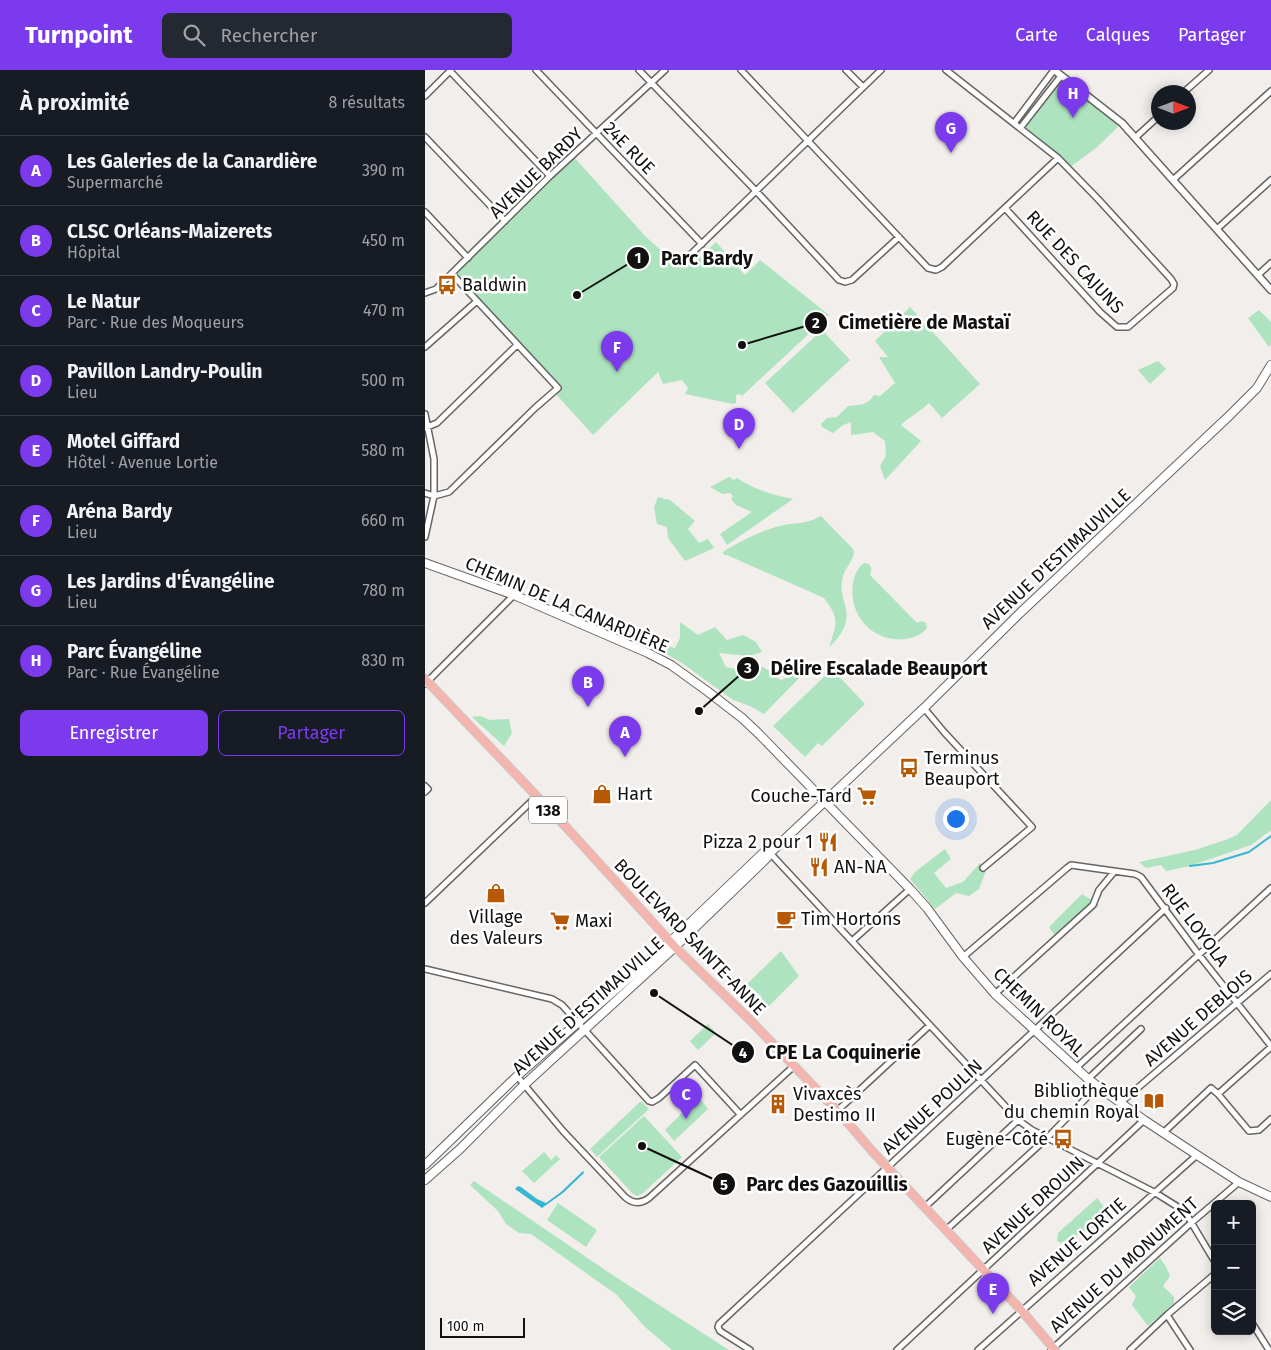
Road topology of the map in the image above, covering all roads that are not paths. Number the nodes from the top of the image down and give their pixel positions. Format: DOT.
graph roads {
  1 [pos="537,70"];
  2 [pos="639,70"];
  3 [pos="665,70"];
  4 [pos="741,70"];
  5 [pos="846,70"];
  6 [pos="881,70"];
  7 [pos="946,70"];
  8 [pos="1054,70"];
  9 [pos="1209,70"];
  10 [pos="450,71"];
  11 [pos="1061,76"];
  12 [pos="652,83"];
  13 [pos="1192,85"];
  14 [pos="863,87"];
  15 [pos="1271,91"];
  16 [pos="425,96"];
  17 [pos="1015,122"];
  18 [pos="1151,123"];
  19 [pos="1021,127"];
  20 [pos="596,134"];
  21 [pos="425,137"];
  22 [pos="1136,137"];
  23 [pos="808,141"];
  24 [pos="1058,158"];
  25 [pos="550,176"];
  26 [pos="1173,180"];
  27 [pos="1271,180"];
  28 [pos="756,191"];
  29 [pos="1005,208"];
  30 [pos="425,212"];
  31 [pos="505,221"];
  32 [pos="1217,228"];
  33 [pos="899,237"];
  34 [pos="702,244"];
  35 [pos="689,256"];
  36 [pos="468,258"];
  37 [pos="1271,263"];
  38 [pos="452,274"];
  39 [pos="1258,275"];
  40 [pos="1271,290"];
  41 [pos="426,292"];
  42 [pos="477,301"];
  43 [pos="517,345"];
  44 [pos="425,347"];
  45 [pos="1271,365"];
  46 [pos="425,414"];
  47 [pos="427,428"];
  48 [pos="425,493"];
  49 [pos="434,496"];
  50 [pos="425,537"];
  51 [pos="425,564"];
  52 [pos="514,595"];
  53 [pos="426,681"];
  54 [pos="924,708"];
  55 [pos="536,797"];
  56 [pos="825,802"];
  57 [pos="770,852"];
  58 [pos="983,868"];
  59 [pos="1114,872"];
  60 [pos="1271,888"];
  61 [pos="910,889"];
  62 [pos="425,902"];
  63 [pos="1165,908"];
  64 [pos="852,941"];
  65 [pos="673,945"];
  66 [pos="1199,955"];
  67 [pos="963,957"];
  68 [pos="425,969"];
  69 [pos="1271,974"];
  70 [pos="995,994"];
  71 [pos="1237,1002"];
  72 [pos="582,1025"];
  73 [pos="930,1025"];
  74 [pos="1033,1030"];
  75 [pos="1141,1030"];
  76 [pos="1271,1046"];
  77 [pos="794,1066"];
  78 [pos="1076,1068"];
  79 [pos="517,1076"];
  80 [pos="1088,1079"];
  81 [pos="981,1081"];
  82 [pos="524,1085"];
  83 [pos="1098,1086"];
  84 [pos="1218,1094"];
  85 [pos="1120,1103"];
  86 [pos="837,1111"];
  87 [pos="740,1114"];
  88 [pos="1271,1119"];
  89 [pos="1018,1120"];
  90 [pos="1144,1120"];
  91 [pos="1163,1133"];
  92 [pos="1047,1138"];
  93 [pos="1197,1155"];
  94 [pos="1097,1164"];
  95 [pos="425,1165"];
  96 [pos="887,1167"];
  97 [pos="425,1180"];
  98 [pos="1239,1182"];
  99 [pos="1154,1192"];
  100 [pos="1269,1193"];
  101 [pos="925,1207"];
  102 [pos="1191,1222"];
  103 [pos="946,1230"];
  104 [pos="1211,1255"];
  105 [pos="984,1269"];
  106 [pos="1211,1277"];
  107 [pos="1021,1310"];
  108 [pos="1167,1315"];
  109 [pos="1256,1329"];
  110 [pos="1053,1349"];
  111 [pos="750,1350"];
  112 [pos="897,1350"];
  113 [pos="977,1350"];
  114 [pos="1130,1350"];
  115 [pos="1190,1350"];
  116 [pos="1269,1350"];
  1 -- 20 [label="street, 24E RUE"];
  2 -- 12 [label="street"];
  3 -- 12 [label="street, AVENUE BARDY"];
  4 -- 23 [label="street"];
  5 -- 14 [label="street"];
  6 -- 14 [label="street"];
  7 -- 17 [label="street"];
  8 -- 11 [label="street"];
  8 -- 17 [label="street"];
  9 -- 13 [label="street"];
  10 -- 16 [label="street"];
  10 -- 25 [label="street"];
  11 -- 19 [label="street"];
  11 -- 22 [label="street"];
  12 -- 20 [label="street, AVENUE BARDY"];
  12 -- 28 [label="street"];
  14 -- 23 [label="street"];
  15 -- 26 [label="street"];
  17 -- 19 [label="street"];
  18 -- 22 [label="street"];
  19 -- 24 [label="street"];
  20 -- 25 [label="street, AVENUE BARDY"];
  20 -- 34 [label="street, 24E RUE"];
  21 -- 31 [label="street"];
  22 -- 26 [label="street"];
  23 -- 28 [label="street"];
  23 -- 33 [label="street"];
  24 -- 29 [label="street"];
  24 -- 29 [label="street, RUE DES CAJUNS"];
  25 -- 31 [label="street, AVENUE BARDY"];
  26 -- 32 [label="street"];
  27 -- 32 [label="street"];
  28 -- 33 [label="street"];
  28 -- 34 [label="street"];
  29 -- 33 [label="street"];
  30 -- 36 [label="street"];
  31 -- 36 [label="street, AVENUE BARDY"];
  32 -- 39 [label="street"];
  34 -- 35 [label="street"];
  36 -- 38 [label="street, AVENUE BARDY"];
  37 -- 39 [label="street"];
  38 -- 41 [label="street, AVENUE BARDY"];
  38 -- 42 [label="street"];
  39 -- 40 [label="street"];
  42 -- 43 [label="street"];
  42 -- 44 [label="street"];
  43 -- 47 [label="street"];
  43 -- 49 [label="street"];
  45 -- 54 [label="main road, AVENUE D'ESTIMAUVILLE"];
  46 -- 47 [label="street"];
  47 -- 49 [label="street"];
  48 -- 49 [label="street"];
  49 -- 50 [label="street"];
  51 -- 52 [label="main road, CHEMIN DE LA CANARDIÈRE"];
  52 -- 53 [label="street"];
  52 -- 56 [label="main road, CHEMIN DE LA CANARDIÈRE"];
  53 -- 55 [label="main road, BOULEVARD SAINTE-ANNE / 138"];
  54 -- 56 [label="main road, AVENUE D'ESTIMAUVILLE"];
  54 -- 58 [label="street"];
  55 -- 62 [label="street"];
  55 -- 65 [label="main road, BOULEVARD SAINTE-ANNE / 138"];
  56 -- 57 [label="main road, AVENUE D'ESTIMAUVILLE"];
  56 -- 61 [label="main road, CHEMIN ROYAL"];
  57 -- 64 [label="street"];
  57 -- 65 [label="main road, AVENUE D'ESTIMAUVILLE"];
  59 -- 63 [label="street, RUE LOYOLA"];
  59 -- 67 [label="street, RUE LOYOLA"];
  59 -- 70 [label="street"];
  60 -- 66 [label="street"];
  61 -- 64 [label="street"];
  61 -- 67 [label="main road, CHEMIN ROYAL"];
  63 -- 66 [label="street, RUE LOYOLA"];
  63 -- 74 [label="street, AVENUE POULIN"];
  64 -- 73 [label="street"];
  65 -- 72 [label="main road, AVENUE D'ESTIMAUVILLE"];
  65 -- 77 [label="main road, BOULEVARD SAINTE-ANNE / 138"];
  66 -- 71 [label="street, RUE LOYOLA"];
  66 -- 78 [label="street"];
  67 -- 70 [label="main road, CHEMIN ROYAL"];
  68 -- 72 [label="street"];
  69 -- 71 [label="street, AVENUE DEBLOIS"];
  70 -- 74 [label="main road, CHEMIN ROYAL"];
  71 -- 76 [label="street, RUE LOYOLA"];
  71 -- 85 [label="street, AVENUE DEBLOIS"];
  72 -- 79 [label="main road, AVENUE D'ESTIMAUVILLE"];
  72 -- 82 [label="main road, AVENUE D'ESTIMAUVILLE"];
  72 -- 87 [label="street"];
  73 -- 81 [label="street"];
  73 -- 86 [label="street"];
  74 -- 78 [label="main road, CHEMIN ROYAL"];
  74 -- 81 [label="street, AVENUE POULIN"];
  75 -- 80 [label="street"];
  76 -- 84 [label="street"];
  77 -- 86 [label="main road, BOULEVARD SAINTE-ANNE / 138"];
  77 -- 87 [label="street"];
  78 -- 80 [label="main road, CHEMIN ROYAL"];
  79 -- 82 [label="street"];
  79 -- 95 [label="main road, AVENUE D'ESTIMAUVILLE"];
  80 -- 83 [label="main road, CHEMIN ROYAL"];
  81 -- 89 [label="street"];
  81 -- 96 [label="street, AVENUE POULIN"];
  82 -- 87 [label="street"];
  82 -- 97 [label="main road, AVENUE D'ESTIMAUVILLE"];
  83 -- 85 [label="main road, CHEMIN ROYAL"];
  83 -- 92 [label="street"];
  84 -- 88 [label="street"];
  84 -- 91 [label="street"];
  85 -- 90 [label="main road, CHEMIN ROYAL"];
  86 -- 96 [label="main road, BOULEVARD SAINTE-ANNE / 138"];
  89 -- 92 [label="street"];
  89 -- 101 [label="street"];
  90 -- 91 [label="main road, CHEMIN ROYAL"];
  90 -- 94 [label="street, AVENUE DROUIN"];
  91 -- 93 [label="main road, CHEMIN ROYAL"];
  92 -- 94 [label="street"];
  92 -- 103 [label="street"];
  93 -- 98 [label="main road, CHEMIN ROYAL"];
  93 -- 99 [label="street, AVENUE LORTIE"];
  94 -- 99 [label="street"];
  94 -- 105 [label="street, AVENUE DROUIN"];
  96 -- 101 [label="main road, BOULEVARD SAINTE-ANNE / 138"];
  96 -- 111 [label="street, AVENUE POULIN"];
  98 -- 100 [label="main road, CHEMIN ROYAL"];
  98 -- 102 [label="street, AVENUE DU MONUMENT"];
  99 -- 102 [label="street"];
  99 -- 107 [label="street, AVENUE LORTIE"];
  101 -- 103 [label="main road, BOULEVARD SAINTE-ANNE / 138"];
  102 -- 104 [label="street"];
  102 -- 110 [label="street, AVENUE DU MONUMENT"];
  103 -- 105 [label="main road, BOULEVARD SAINTE-ANNE / 138"];
  105 -- 107 [label="main road, BOULEVARD SAINTE-ANNE / 138"];
  105 -- 112 [label="street, AVENUE DROUIN"];
  106 -- 108 [label="street"];
  107 -- 110 [label="main road, BOULEVARD SAINTE-ANNE / 138"];
  107 -- 113 [label="street, AVENUE LORTIE"];
  108 -- 114 [label="street"];
  108 -- 115 [label="street"];
  109 -- 116 [label="street"];
}
